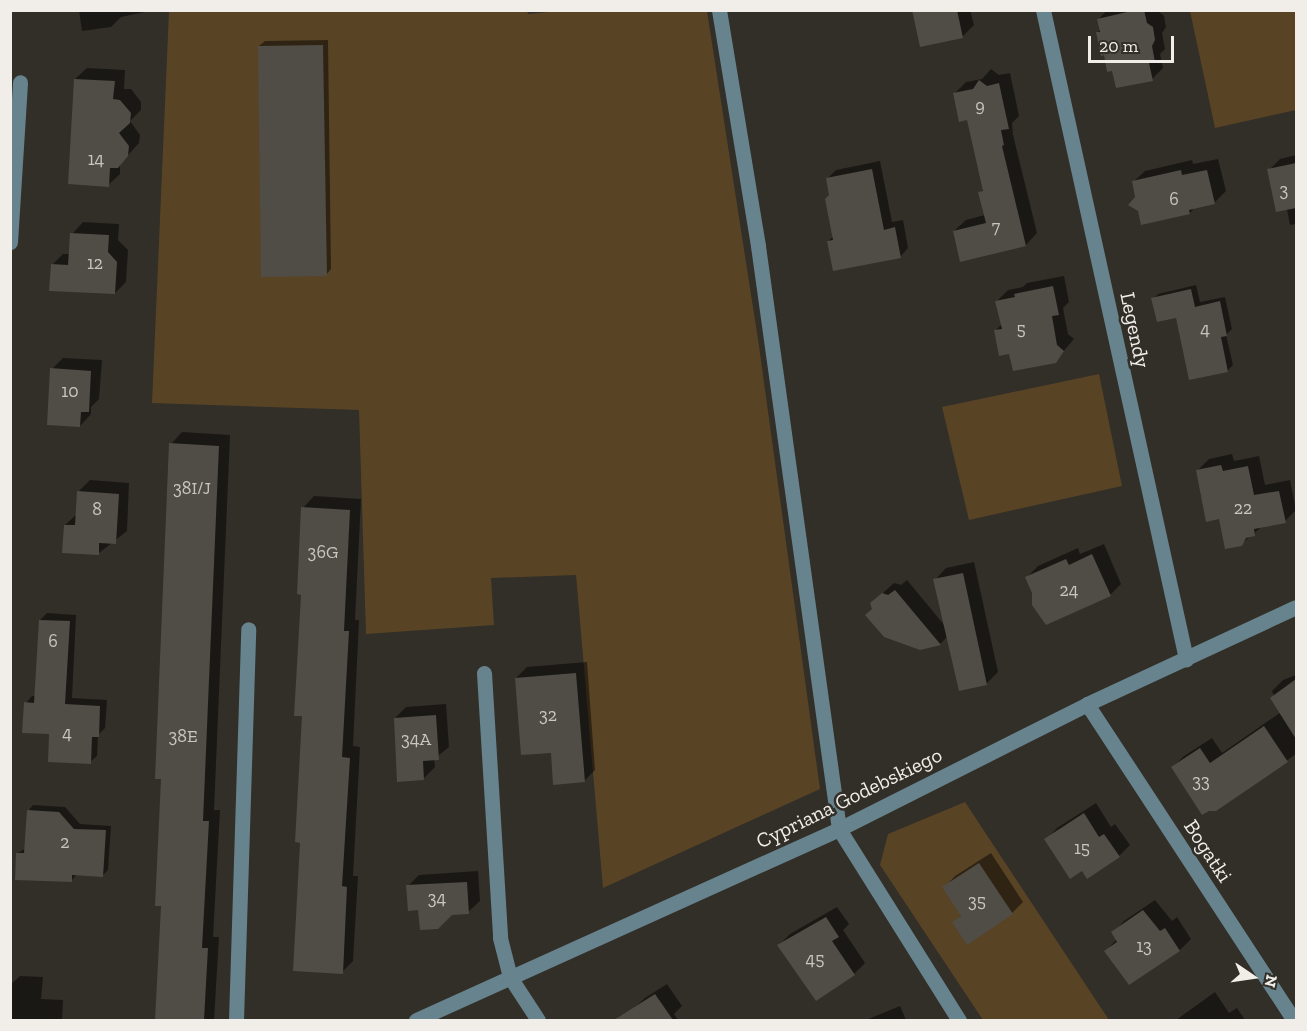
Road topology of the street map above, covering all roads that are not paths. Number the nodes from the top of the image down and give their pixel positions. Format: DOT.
graph roads {
  1 [pos="719,10"];
  2 [pos="1043,10"];
  3 [pos="20,82"];
  4 [pos="10,242"];
  5 [pos="1296,607"];
  6 [pos="248,629"];
  7 [pos="1186,659"];
  8 [pos="484,673"];
  9 [pos="1087,704"];
  10 [pos="839,829"];
  11 [pos="510,977"];
  12 [pos="236,1020"];
  13 [pos="416,1020"];
  14 [pos="538,1020"];
  15 [pos="959,1020"];
  16 [pos="1294,1020"];
  1 -- 10 [label="street"];
  2 -- 7 [label="street, Legendy"];
  3 -- 4 [label="street"];
  5 -- 7 [label="street, Cypriana Godebskiego"];
  6 -- 12 [label="street"];
  7 -- 9 [label="street, Cypriana Godebskiego"];
  8 -- 11 [label="street"];
  9 -- 10 [label="street, Cypriana Godebskiego"];
  9 -- 16 [label="street, Bogatki"];
  10 -- 11 [label="street, Cypriana Godebskiego"];
  10 -- 15 [label="street"];
  11 -- 13 [label="street, Cypriana Godebskiego"];
  11 -- 14 [label="street"];
}
